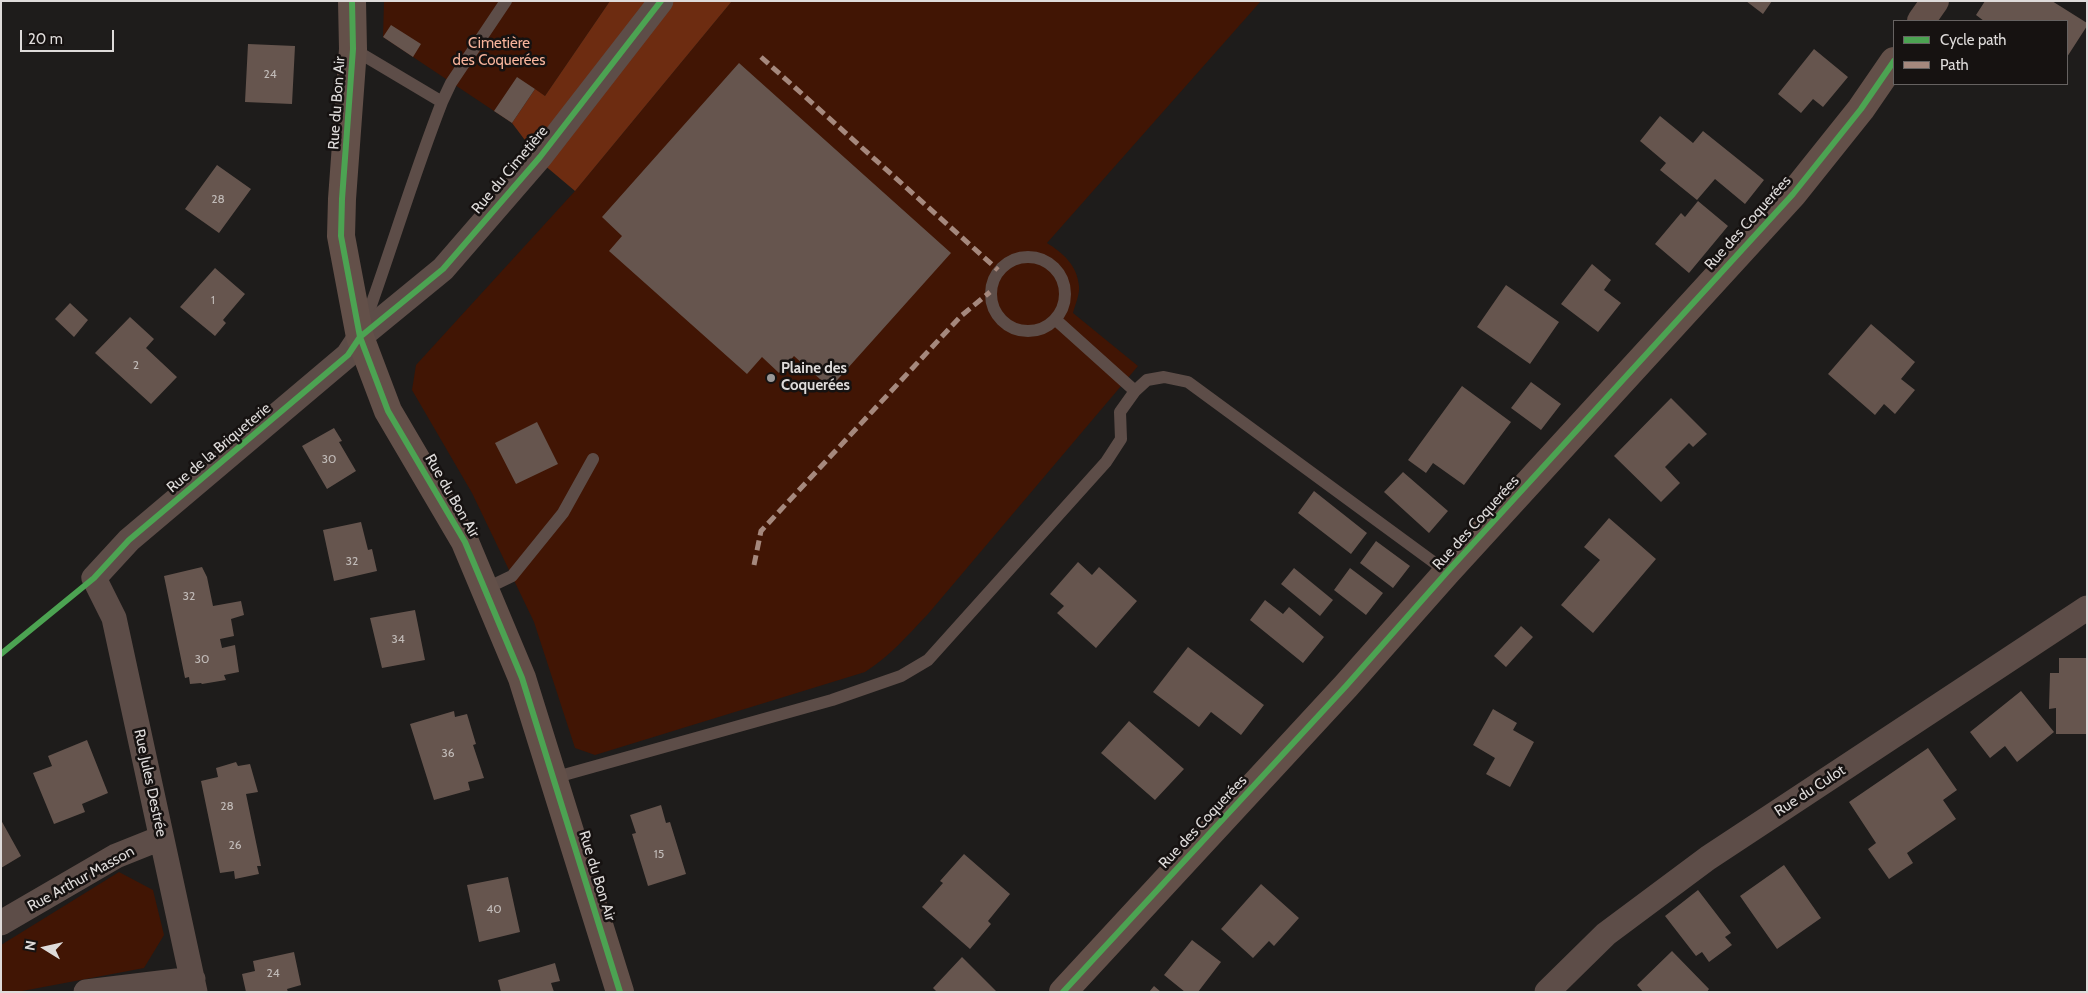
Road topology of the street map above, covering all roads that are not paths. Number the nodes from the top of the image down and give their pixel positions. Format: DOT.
graph roads {
  1 [pos="352,1"];
  2 [pos="506,1"];
  3 [pos="660,1"];
  4 [pos="1935,1"];
  5 [pos="1922,20"];
  6 [pos="354,49"];
  7 [pos="1893,62"];
  8 [pos="442,102"];
  9 [pos="1056,320"];
  10 [pos="360,337"];
  11 [pos="1135,391"];
  12 [pos="592,459"];
  13 [pos="1447,572"];
  14 [pos="94,578"];
  15 [pos="485,589"];
  16 [pos="2087,608"];
  17 [pos="553,778"];
  18 [pos="161,838"];
  19 [pos="1,923"];
  20 [pos="194,985"];
  21 [pos="86,992"];
  22 [pos="620,992"];
  23 [pos="1063,992"];
  24 [pos="1547,992"];
  1 -- 6 [label="street, Rue du Bon Air"];
  2 -- 8 [label="lane"];
  3 -- 10 [label="street, Rue du Cimetière"];
  4 -- 5 [label="street"];
  6 -- 8 [label="lane"];
  6 -- 10 [label="street, Rue du Bon Air"];
  7 -- 13 [label="street, Rue des Coquerées"];
  8 -- 10 [label="lane"];
  9 -- 9 [label="lane"];
  9 -- 11 [label="lane"];
  10 -- 14 [label="street, Rue de la Briqueterie"];
  10 -- 15 [label="street, Rue du Bon Air"];
  11 -- 13 [label="lane"];
  11 -- 17 [label="lane"];
  12 -- 15 [label="lane"];
  13 -- 23 [label="street, Rue des Coquerées"];
  14 -- 18 [label="street, Rue Jules Destrée"];
  15 -- 17 [label="street, Rue du Bon Air"];
  16 -- 24 [label="street, Rue du Culot"];
  17 -- 22 [label="street, Rue du Bon Air"];
  18 -- 19 [label="street, Rue Arthur Masson"];
  18 -- 20 [label="street, Rue Jules Destrée"];
  20 -- 21 [label="street"];
}
